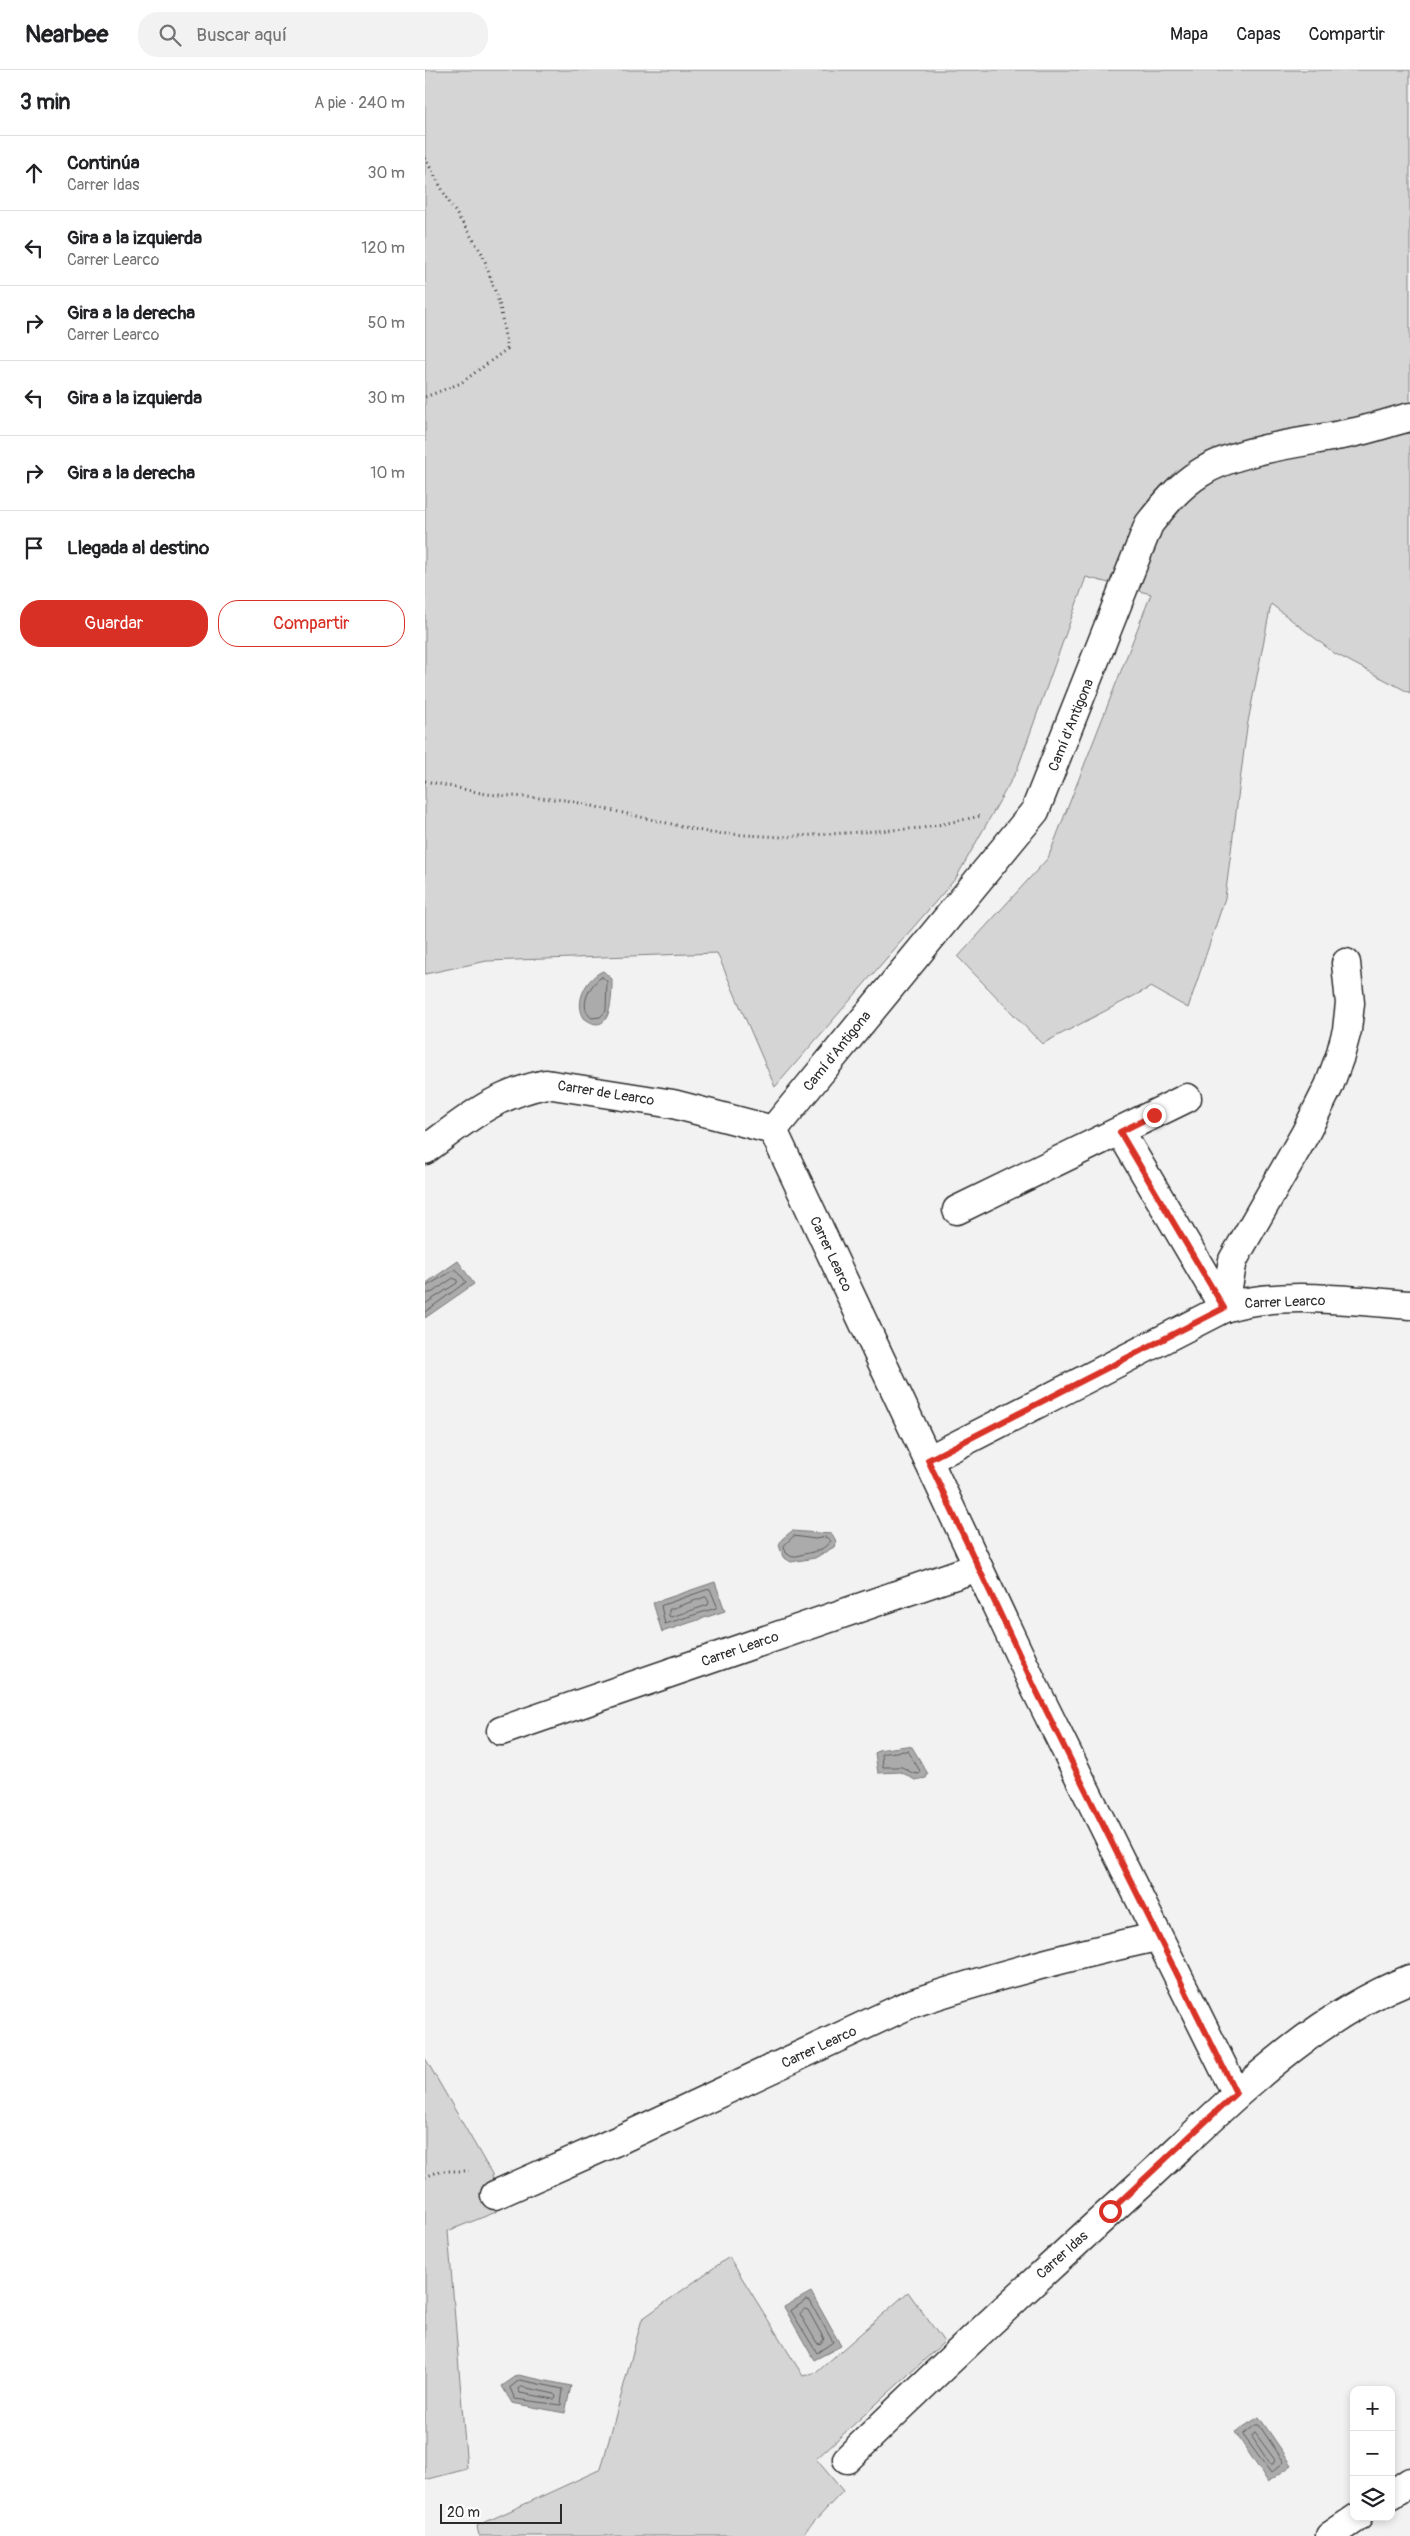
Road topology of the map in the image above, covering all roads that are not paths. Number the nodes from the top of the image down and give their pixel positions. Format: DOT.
graph roads {
  1 [pos="1410,417"];
  2 [pos="1346,963"];
  3 [pos="1187,1098"];
  4 [pos="773,1130"];
  5 [pos="1120,1132"];
  6 [pos="425,1150"];
  7 [pos="957,1210"];
  8 [pos="1410,1305"];
  9 [pos="1224,1308"];
  10 [pos="928,1460"];
  11 [pos="978,1567"];
  12 [pos="501,1731"];
  13 [pos="1157,1937"];
  14 [pos="1410,1979"];
  15 [pos="1236,2093"];
  16 [pos="495,2195"];
  17 [pos="847,2460"];
  18 [pos="1410,2482"];
  19 [pos="1395,2492"];
  20 [pos="1352,2521"];
  21 [pos="1330,2536"];
  1 -- 4 [label="street, Camí d'Antigona"];
  2 -- 9 [label="street"];
  3 -- 5 [label="street"];
  4 -- 6 [label="street, Carrer de Learco"];
  4 -- 10 [label="street, Carrer Learco"];
  5 -- 7 [label="street"];
  5 -- 9 [label="street"];
  8 -- 9 [label="street, Carrer Learco"];
  9 -- 10 [label="street, Carrer Learco"];
  10 -- 11 [label="street, Carrer Learco"];
  11 -- 12 [label="street, Carrer Learco"];
  11 -- 13 [label="street, Carrer Learco"];
  13 -- 15 [label="street, Carrer Learco"];
  13 -- 16 [label="street, Carrer Learco"];
  14 -- 15 [label="street, Carrer Idas"];
  15 -- 17 [label="street, Carrer Idas"];
  18 -- 19 [label="street"];
  20 -- 21 [label="street"];
}
